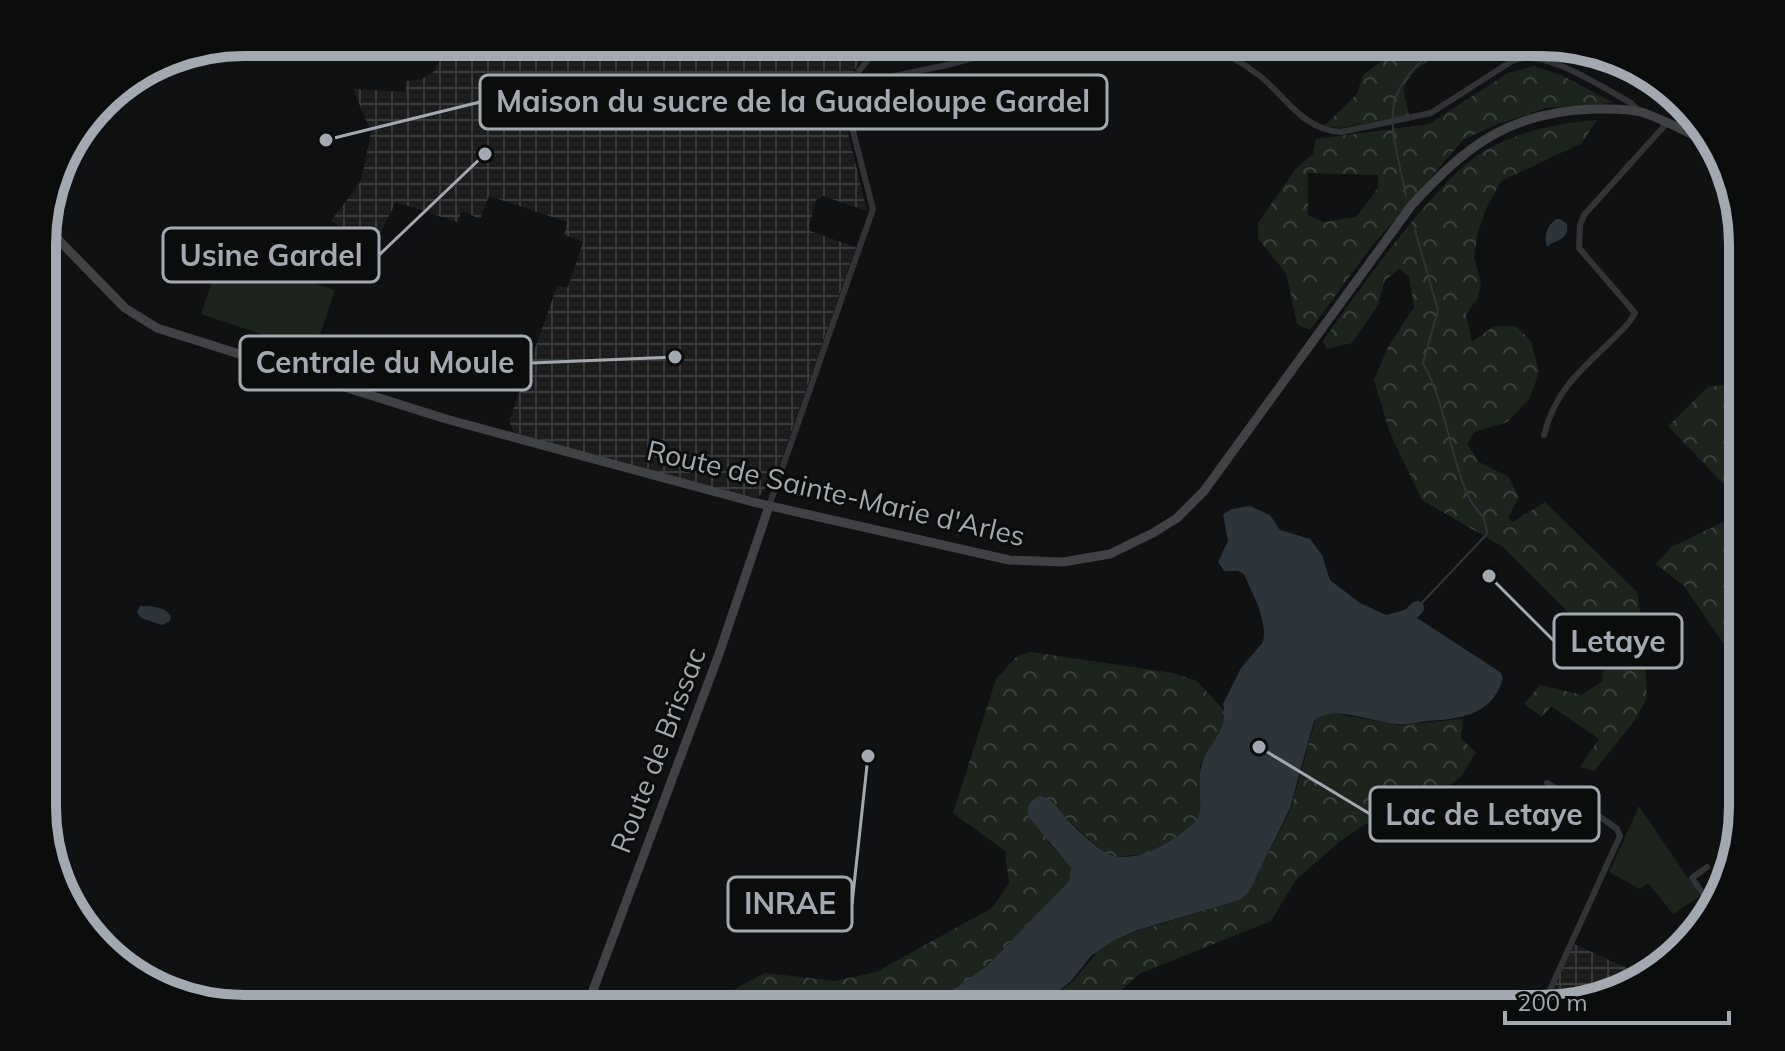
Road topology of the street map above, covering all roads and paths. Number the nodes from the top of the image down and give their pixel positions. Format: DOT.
graph roads {
  1 [pos="871,56"];
  2 [pos="981,56"];
  3 [pos="1231,56"];
  4 [pos="1526,56"];
  5 [pos="1526,56"];
  6 [pos="847,86"];
  7 [pos="1639,112"];
  8 [pos="1680,118"];
  9 [pos="1671,125"];
  10 [pos="1695,136"];
  11 [pos="56,238"];
  12 [pos="1544,435"];
  13 [pos="769,506"];
  14 [pos="1547,783"];
  15 [pos="1707,867"];
  16 [pos="1706,898"];
  17 [pos="591,995"];
  18 [pos="1552,995"];
  1 -- 6 [label="street"];
  2 -- 6 [label="street"];
  3 -- 4 [label="street"];
  5 -- 7 [label="street"];
  6 -- 13 [label="street"];
  7 -- 9 [label="main road, Route de Sainte-Marie d'Arles"];
  7 -- 13 [label="main road, Route de Sainte-Marie d'Arles"];
  8 -- 9 [label="street"];
  9 -- 10 [label="main road, Route de Sainte-Marie d'Arles"];
  9 -- 12 [label="street"];
  11 -- 13 [label="main road, Route de Sainte-Marie d'Arles"];
  13 -- 17 [label="main road, Route de Brissac"];
  14 -- 18 [label="street"];
  15 -- 16 [label="street"];
}
